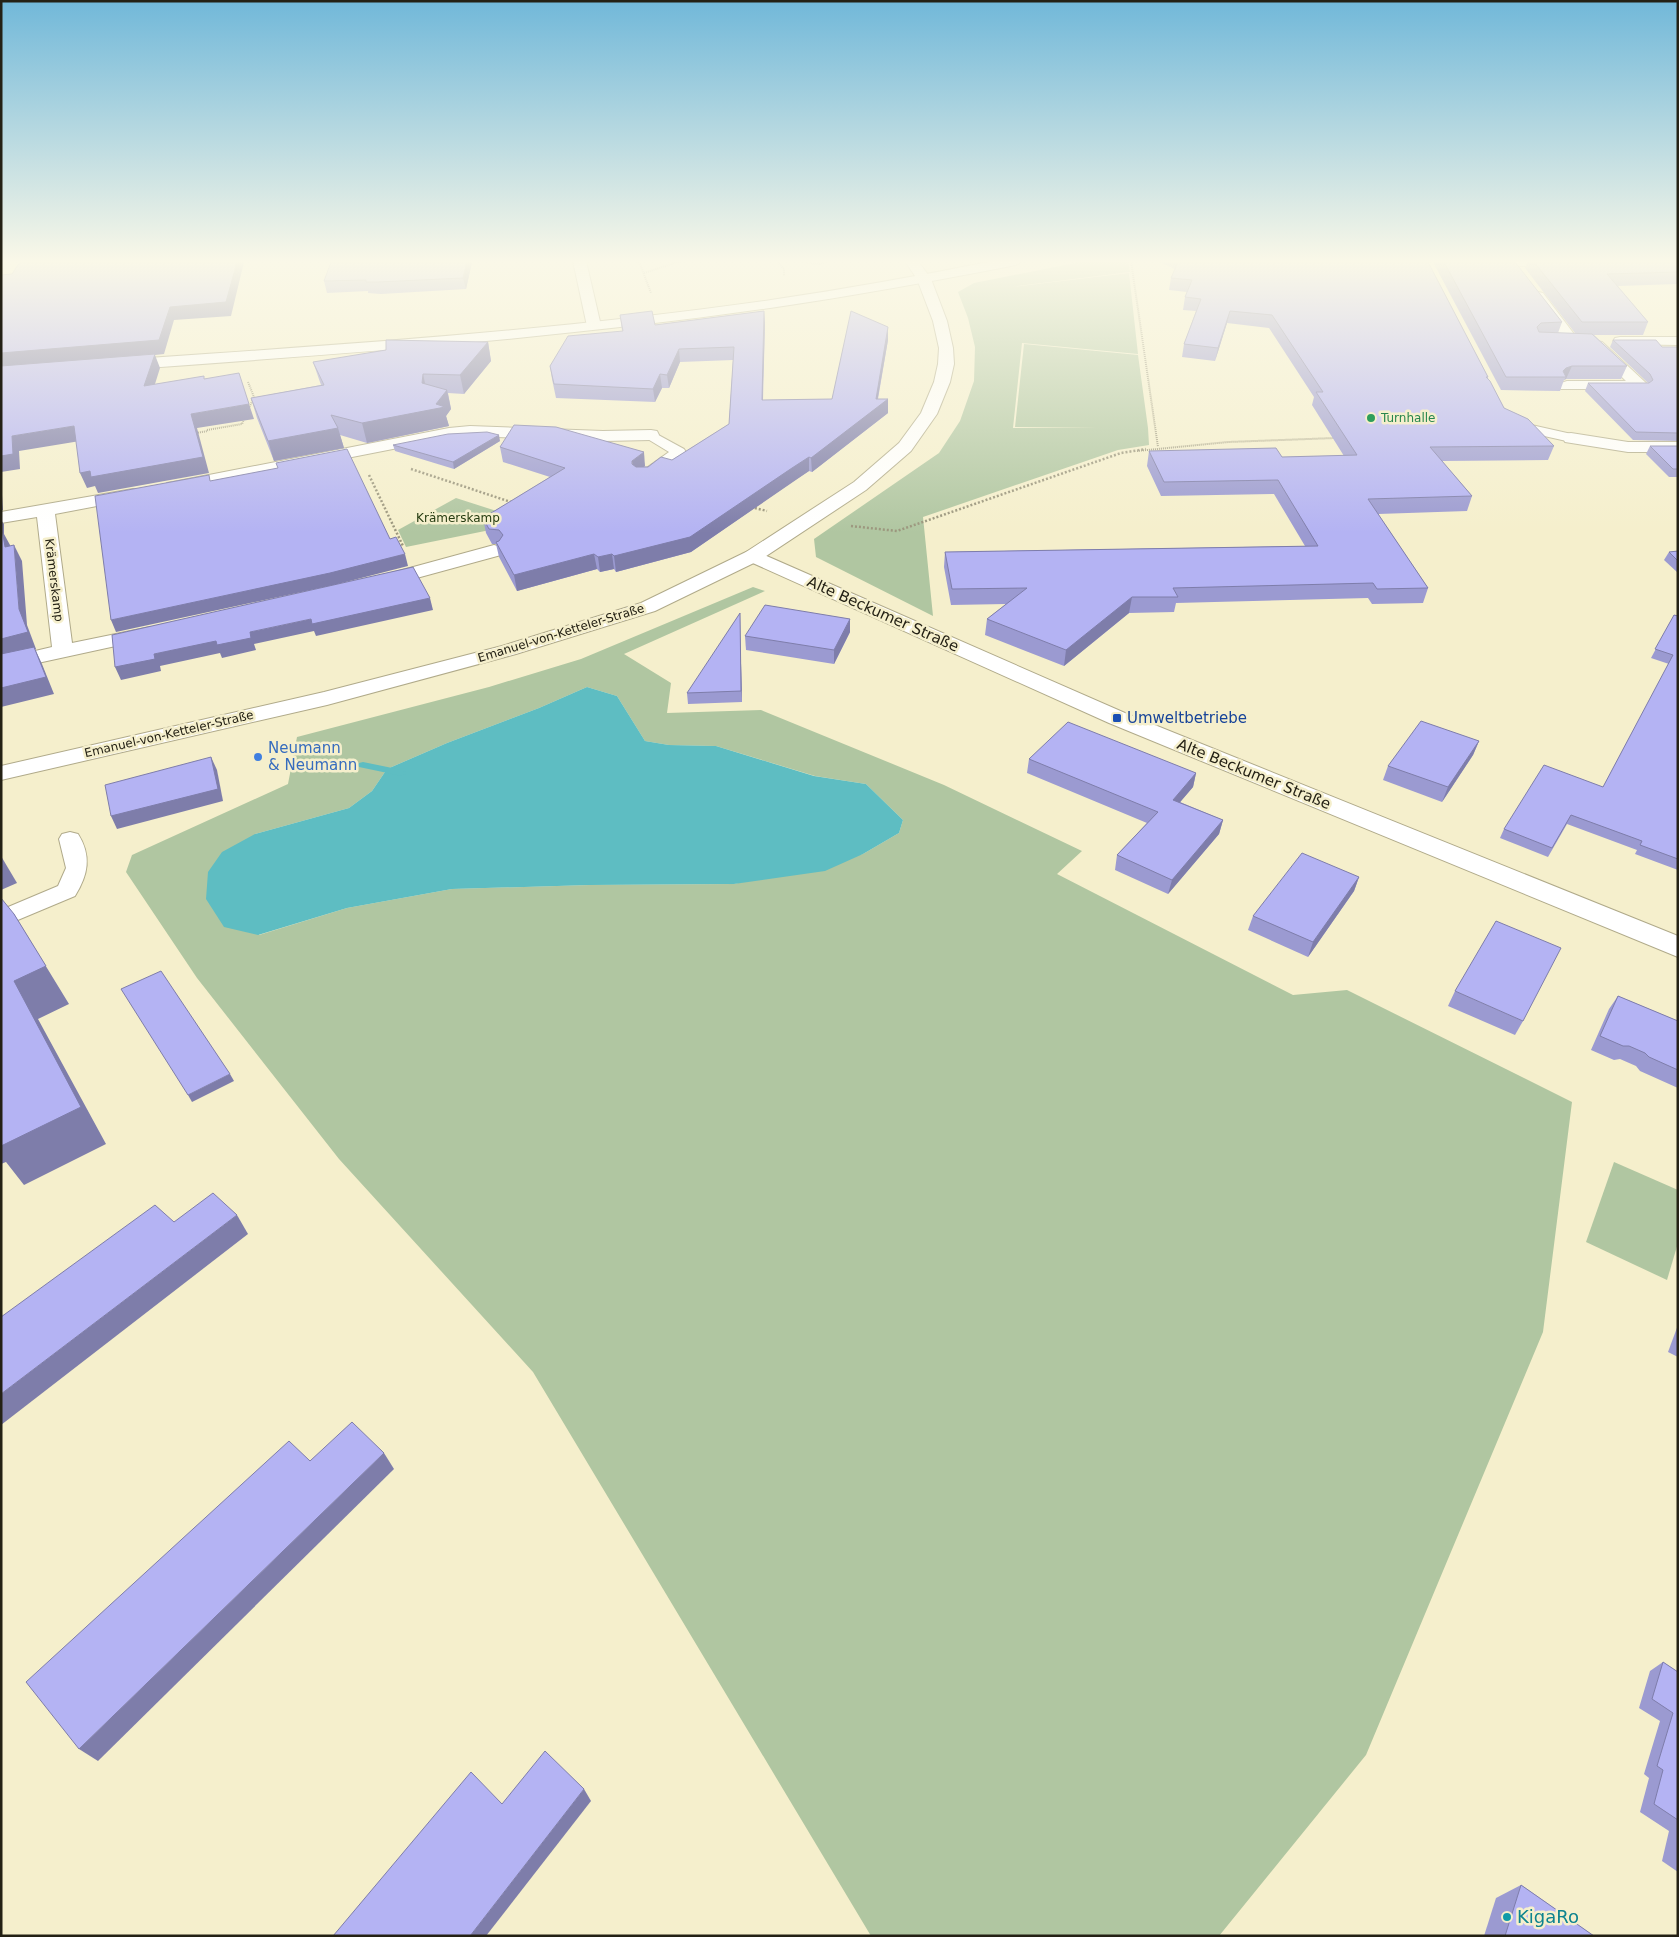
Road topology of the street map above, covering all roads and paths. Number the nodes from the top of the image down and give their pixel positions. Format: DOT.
graph roads {
  1 [pos="299,351"];
  2 [pos="946,351"];
  3 [pos="1144,351"];
  4 [pos="1603,351"];
  5 [pos="104,367"];
  6 [pos="248,382"];
  7 [pos="1568,386"];
  8 [pos="1502,409"];
  9 [pos="192,434"];
  10 [pos="651,435"];
  11 [pos="1341,438"];
  12 [pos="1571,438"];
  13 [pos="1158,447"];
  14 [pos="1678,447"];
  15 [pos="358,452"];
  16 [pos="643,477"];
  17 [pos="523,505"];
  18 [pos="748,506"];
  19 [pos="45,510"];
  20 [pos="1,518"];
  21 [pos="812,518"];
  22 [pos="494,551"];
  23 [pos="752,556"];
  24 [pos="416,574"];
  25 [pos="361,587"];
  26 [pos="170,628"];
  27 [pos="63,651"];
  28 [pos="1,665"];
  29 [pos="1,773"];
  30 [pos="70,839"];
  31 [pos="1,919"];
  32 [pos="1678,947"];
  1 -- 5 [label="street"];
  2 -- 21 [label="street, Emanuel-von-Ketteler-Straße"];
  3 -- 13 [label="path"];
  4 -- 7 [label="street"];
  6 -- 9 [label="path"];
  8 -- 12 [label="lane"];
  10 -- 15 [label="street"];
  10 -- 16 [label="lane"];
  11 -- 13 [label="path"];
  12 -- 14 [label="street"];
  13 -- 21 [label="path"];
  15 -- 17 [label="path"];
  15 -- 19 [label="street"];
  15 -- 24 [label="path"];
  18 -- 21 [label="path"];
  19 -- 20 [label="street"];
  19 -- 27 [label="street, Krämerskamp"];
  21 -- 23 [label="street, Emanuel-von-Ketteler-Straße"];
  22 -- 24 [label="street"];
  23 -- 29 [label="street, Emanuel-von-Ketteler-Straße"];
  23 -- 32 [label="street, Alte Beckumer Straße"];
  24 -- 25 [label="street"];
  26 -- 27 [label="street"];
  27 -- 28 [label="street"];
  30 -- 31 [label="lane"];
}
